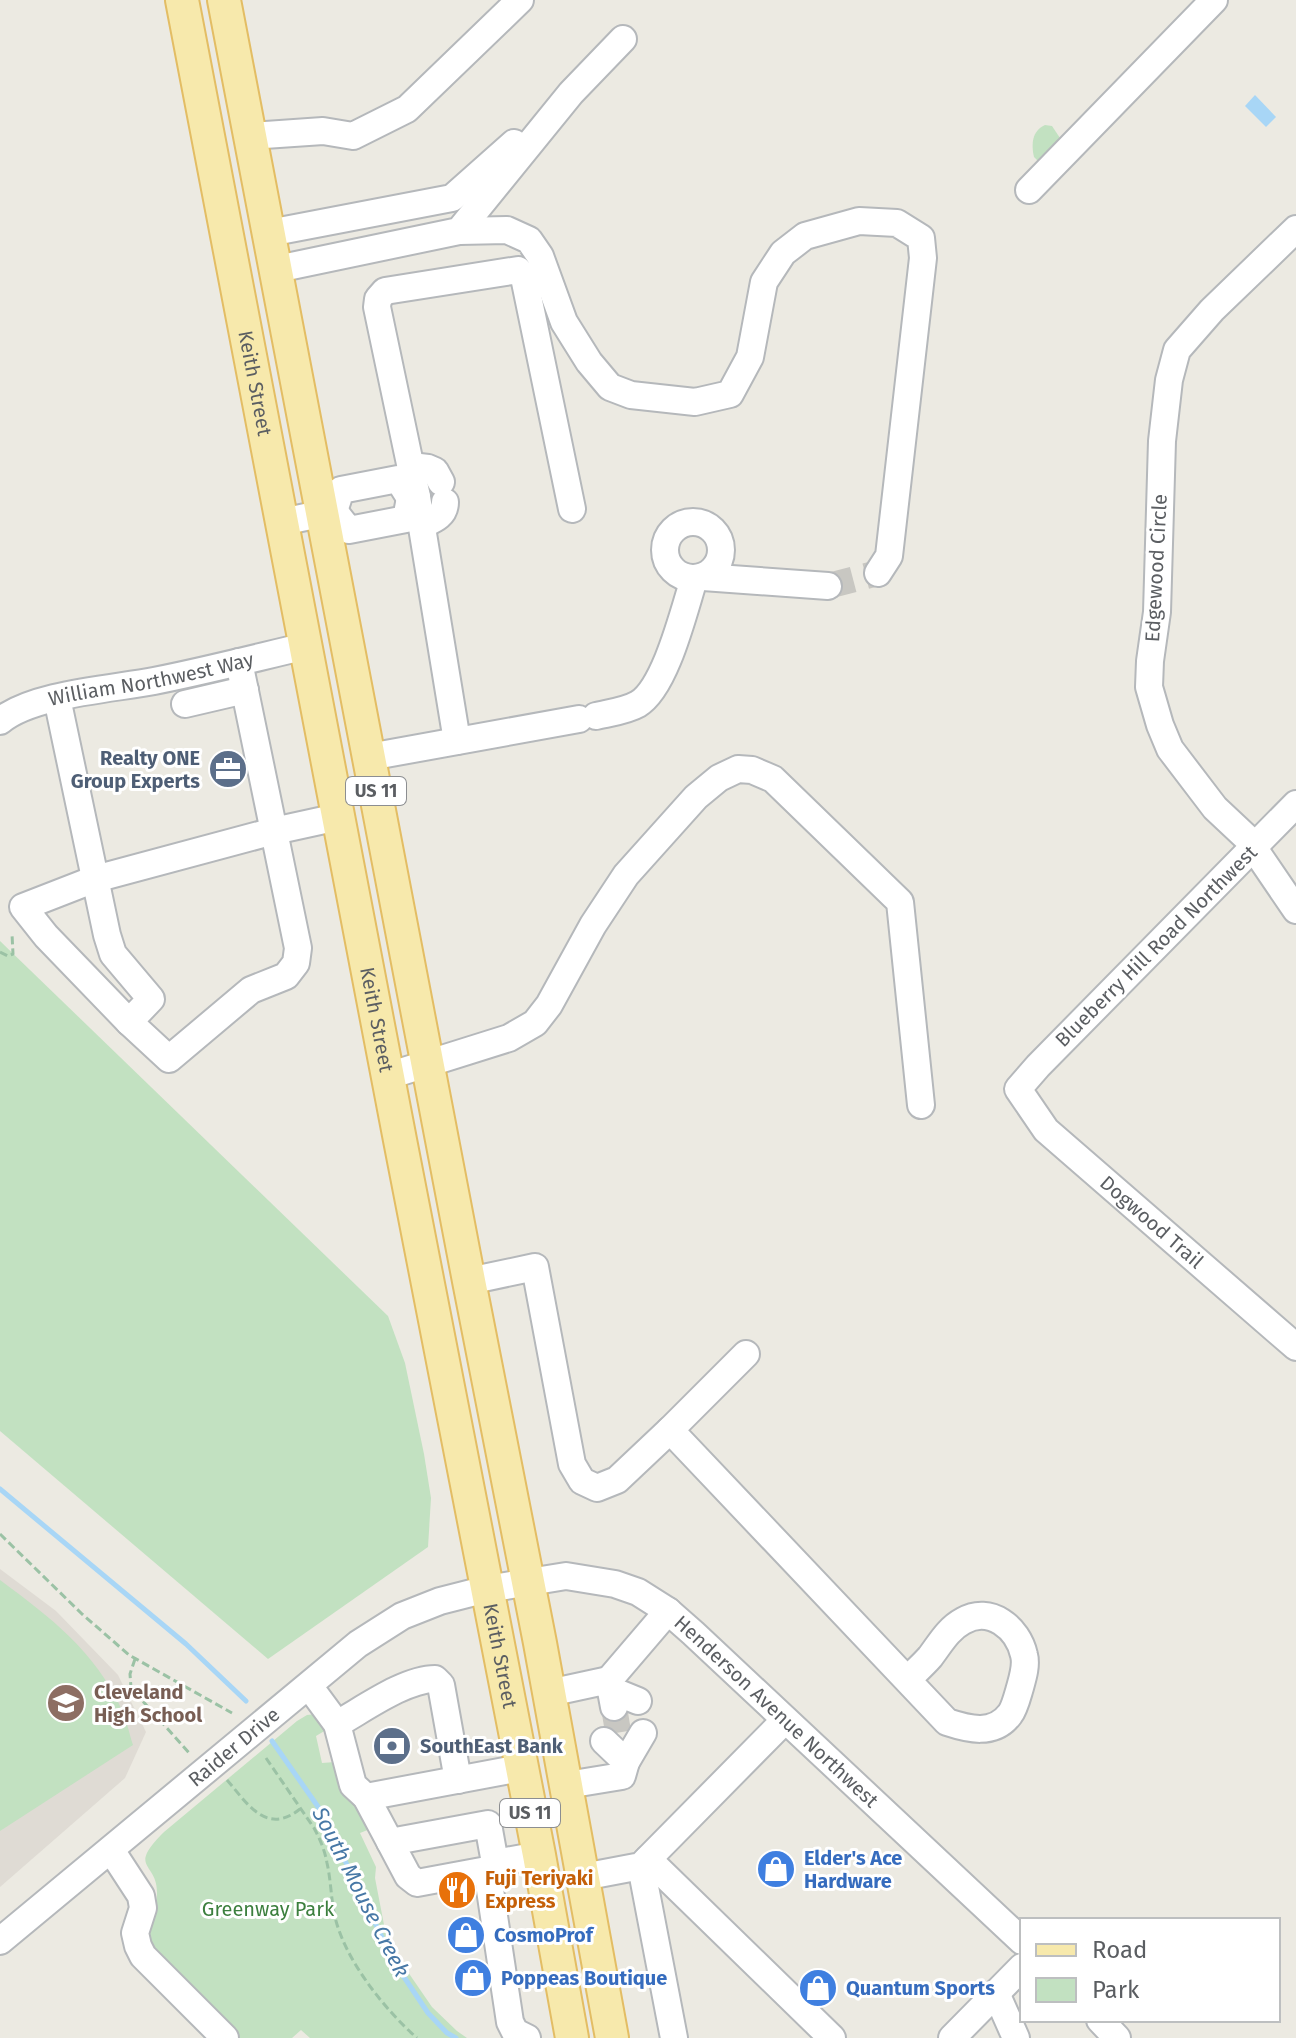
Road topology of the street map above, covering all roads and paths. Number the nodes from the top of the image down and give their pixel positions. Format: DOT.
graph roads {
  1 [pos="182,0"];
  2 [pos="224,0"];
  3 [pos="520,0"];
  4 [pos="1214,0"];
  5 [pos="623,39"];
  6 [pos="571,93"];
  7 [pos="251,136"];
  8 [pos="1029,190"];
  9 [pos="223,211"];
  10 [pos="1296,229"];
  11 [pos="459,231"];
  12 [pos="269,233"];
  13 [pos="277,269"];
  14 [pos="411,466"];
  15 [pos="414,497"];
  16 [pos="572,509"];
  17 [pos="329,512"];
  18 [pos="282,522"];
  19 [pos="422,525"];
  20 [pos="878,573"];
  21 [pos="828,586"];
  22 [pos="306,646"];
  23 [pos="239,662"];
  24 [pos="245,690"];
  25 [pos="57,698"];
  26 [pos="185,704"];
  27 [pos="0,721"];
  28 [pos="457,741"];
  29 [pos="369,757"];
  30 [pos="1296,804"];
  31 [pos="338,817"];
  32 [pos="274,831"];
  33 [pos="1253,847"];
  34 [pos="95,879"];
  35 [pos="1296,910"];
  36 [pos="12,934"];
  37 [pos="0,952"];
  38 [pos="129,1022"];
  39 [pos="427,1063"];
  40 [pos="388,1076"];
  41 [pos="1018,1089"];
  42 [pos="921,1105"];
  43 [pos="400,1140"];
  44 [pos="469,1281"];
  45 [pos="1296,1347"];
  46 [pos="746,1354"];
  47 [pos="670,1430"];
  48 [pos="0,1534"];
  49 [pos="528,1582"];
  50 [pos="487,1589"];
  51 [pos="668,1611"];
  52 [pos="135,1659"];
  53 [pos="908,1679"];
  54 [pos="309,1686"];
  55 [pos="549,1693"];
  56 [pos="232,1713"];
  57 [pos="785,1720"];
  58 [pos="337,1724"];
  59 [pos="623,1743"];
  60 [pos="266,1758"];
  61 [pos="210,1766"];
  62 [pos="521,1768"];
  63 [pos="458,1780"];
  64 [pos="567,1785"];
  65 [pos="366,1797"];
  66 [pos="300,1809"];
  67 [pos="390,1842"];
  68 [pos="111,1850"];
  69 [pos="539,1855"];
  70 [pos="645,1862"];
  71 [pos="491,1866"];
  72 [pos="583,1877"];
  73 [pos="1020,1939"];
  74 [pos="0,1941"];
  75 [pos="1020,1969"];
  76 [pos="996,1993"];
  77 [pos="1102,2022"];
  78 [pos="225,2038"];
  79 [pos="417,2038"];
  80 [pos="527,2038"];
  81 [pos="572,2038"];
  82 [pos="612,2038"];
  83 [pos="674,2038"];
  84 [pos="832,2038"];
  85 [pos="952,2038"];
  86 [pos="1016,2038"];
  87 [pos="1117,2038"];
  1 -- 9 [label="main road, Keith Street / US 11"];
  2 -- 7 [label="main road, Keith Street / US 11"];
  3 -- 7 [label="street"];
  4 -- 8 [label="street"];
  5 -- 6 [label="street"];
  6 -- 11 [label="street"];
  6 -- 12 [label="street"];
  7 -- 12 [label="main road, Keith Street / US 11"];
  9 -- 13 [label="main road"];
  9 -- 18 [label="main road, Keith Street / US 11"];
  10 -- 33 [label="street, Edgewood Circle"];
  11 -- 13 [label="street"];
  11 -- 20 [label="street"];
  12 -- 13 [label="main road, Keith Street / US 11"];
  13 -- 17 [label="main road, Keith Street / US 11"];
  14 -- 15 [label="street"];
  14 -- 16 [label="street"];
  14 -- 19 [label="street"];
  15 -- 17 [label="street"];
  15 -- 17 [label="street"];
  15 -- 19 [label="street"];
  17 -- 18 [label="street"];
  17 -- 29 [label="main road, Keith Street / US 11"];
  18 -- 22 [label="main road, Keith Street / US 11"];
  19 -- 28 [label="street"];
  21 -- 28 [label="street"];
  22 -- 23 [label="street, William Northwest Way"];
  22 -- 31 [label="main road, Keith Street / US 11"];
  23 -- 24 [label="street"];
  23 -- 25 [label="street, William Northwest Way"];
  24 -- 26 [label="street"];
  24 -- 32 [label="street"];
  25 -- 27 [label="street, William Northwest Way"];
  25 -- 34 [label="street"];
  28 -- 29 [label="street"];
  29 -- 39 [label="main road, Keith Street / US 11"];
  30 -- 33 [label="street, Blueberry Hill Road Northwest"];
  31 -- 32 [label="street"];
  31 -- 40 [label="main road, Keith Street / US 11"];
  32 -- 34 [label="street"];
  32 -- 38 [label="street"];
  33 -- 35 [label="street, Edgewood Circle"];
  33 -- 41 [label="street, Blueberry Hill Road Northwest"];
  34 -- 38 [label="street"];
  34 -- 38 [label="street"];
  36 -- 37 [label="path"];
  39 -- 40 [label="street"];
  39 -- 42 [label="street"];
  39 -- 44 [label="main road, Keith Street / US 11"];
  40 -- 43 [label="main road, Keith Street / US 11"];
  41 -- 45 [label="street, Dogwood Trail"];
  43 -- 44 [label="main road"];
  43 -- 50 [label="main road, Keith Street / US 11"];
  44 -- 47 [label="street"];
  44 -- 49 [label="main road, Keith Street / US 11"];
  46 -- 47 [label="street"];
  47 -- 53 [label="street"];
  48 -- 52 [label="path"];
  49 -- 50 [label="street, Henderson Avenue Northwest"];
  49 -- 51 [label="street, Henderson Avenue Northwest"];
  49 -- 55 [label="main road, Keith Street / US 11"];
  50 -- 54 [label="street, Raider Drive"];
  50 -- 62 [label="main road, Keith Street / US 11"];
  51 -- 55 [label="street"];
  51 -- 57 [label="street, Henderson Avenue Northwest"];
  52 -- 56 [label="path"];
  52 -- 61 [label="path"];
  53 -- 53 [label="street"];
  54 -- 58 [label="street"];
  54 -- 61 [label="street, Raider Drive"];
  55 -- 64 [label="main road, Keith Street / US 11"];
  57 -- 70 [label="street"];
  57 -- 73 [label="street, Henderson Avenue Northwest"];
  58 -- 63 [label="street"];
  58 -- 65 [label="street"];
  59 -- 64 [label="street"];
  60 -- 66 [label="path"];
  61 -- 66 [label="path"];
  61 -- 68 [label="street, Raider Drive"];
  62 -- 63 [label="street"];
  62 -- 69 [label="main road, Keith Street / US 11"];
  63 -- 65 [label="street"];
  64 -- 72 [label="main road, Keith Street / US 11"];
  65 -- 67 [label="street"];
  66 -- 79 [label="path"];
  67 -- 71 [label="street"];
  67 -- 71 [label="street"];
  68 -- 74 [label="street, Raider Drive"];
  68 -- 78 [label="street"];
  69 -- 71 [label="street"];
  69 -- 81 [label="main road, Keith Street / US 11"];
  70 -- 72 [label="street"];
  70 -- 83 [label="street"];
  70 -- 84 [label="street"];
  71 -- 80 [label="street"];
  72 -- 82 [label="main road, Keith Street / US 11"];
  75 -- 76 [label="street"];
  76 -- 85 [label="street"];
  76 -- 86 [label="street"];
  77 -- 87 [label="street"];
}
